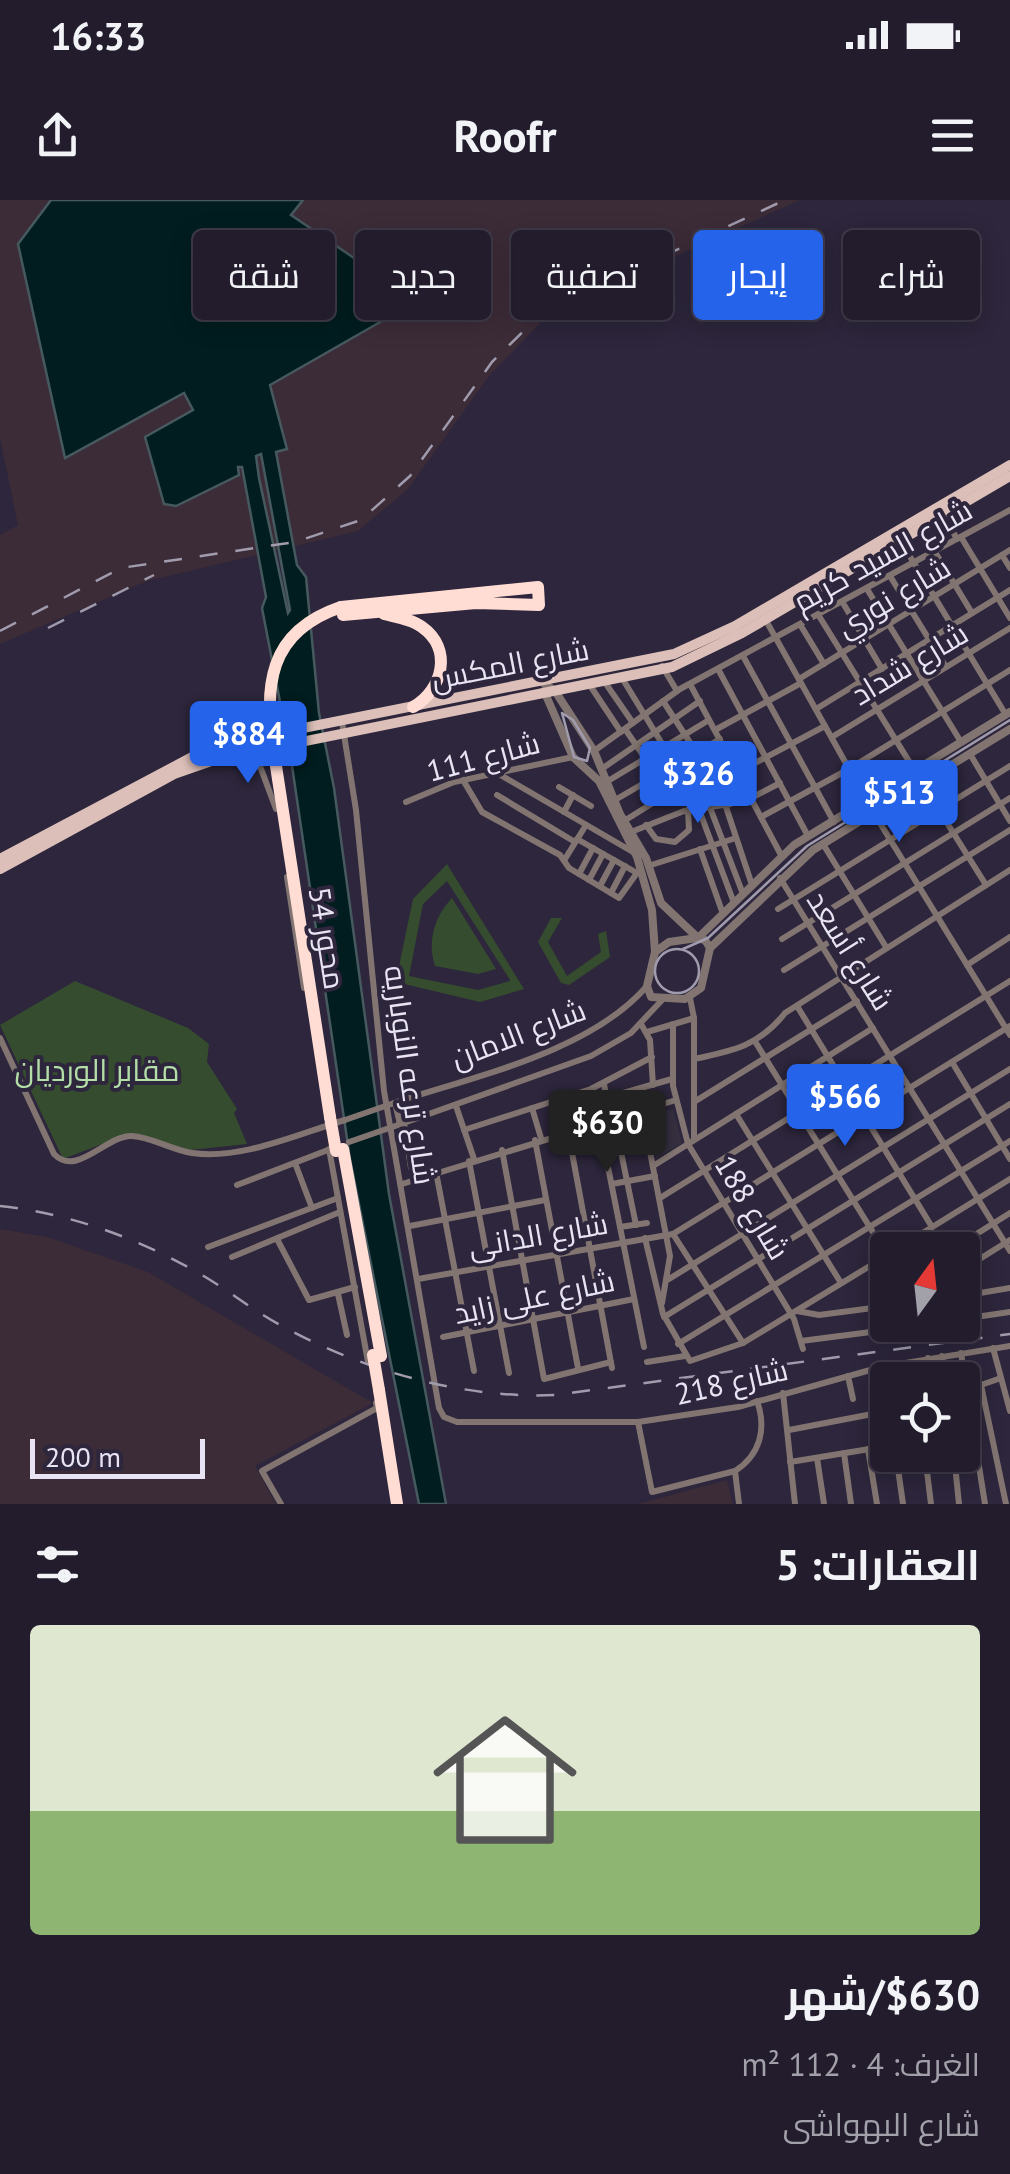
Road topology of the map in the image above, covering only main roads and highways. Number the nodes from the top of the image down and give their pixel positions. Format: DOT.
graph roads {
  1 [pos="1010,465"];
  2 [pos="1010,476"];
  3 [pos="342,611"];
  4 [pos="372,611"];
  5 [pos="763,615"];
  6 [pos="662,664"];
  7 [pos="548,688"];
  8 [pos="477,695"];
  9 [pos="413,707"];
  10 [pos="480,707"];
  11 [pos="279,746"];
  12 [pos="108,806"];
  13 [pos="0,860"];
  14 [pos="0,870"];
  15 [pos="401,1504"];
  1 -- 5 [label="main road, شارع المكس"];
  2 -- 5 [label="main road, شارع المكس"];
  3 -- 4 [label="highway, محور 54"];
  3 -- 4 [label="highway, محور 54"];
  3 -- 11 [label="highway, محور 54, bridge"];
  4 -- 9 [label="highway"];
  5 -- 6 [label="main road, شارع المكس"];
  6 -- 7 [label="main road, شارع المكس"];
  6 -- 7 [label="main road, شارع المكس"];
  7 -- 8 [label="main road, شارع المكس"];
  7 -- 10 [label="main road, شارع المكس"];
  8 -- 9 [label="main road, شارع المكس"];
  8 -- 10 [label="main road"];
  9 -- 11 [label="main road, شارع المكس"];
  10 -- 11 [label="main road, شارع المكس"];
  11 -- 12 [label="main road, شارع المكس"];
  11 -- 12 [label="main road, شارع المكس"];
  11 -- 15 [label="highway, محور 54, bridge"];
  12 -- 13 [label="main road, شارع المكس"];
  12 -- 14 [label="main road, شارع المكس"];
}
